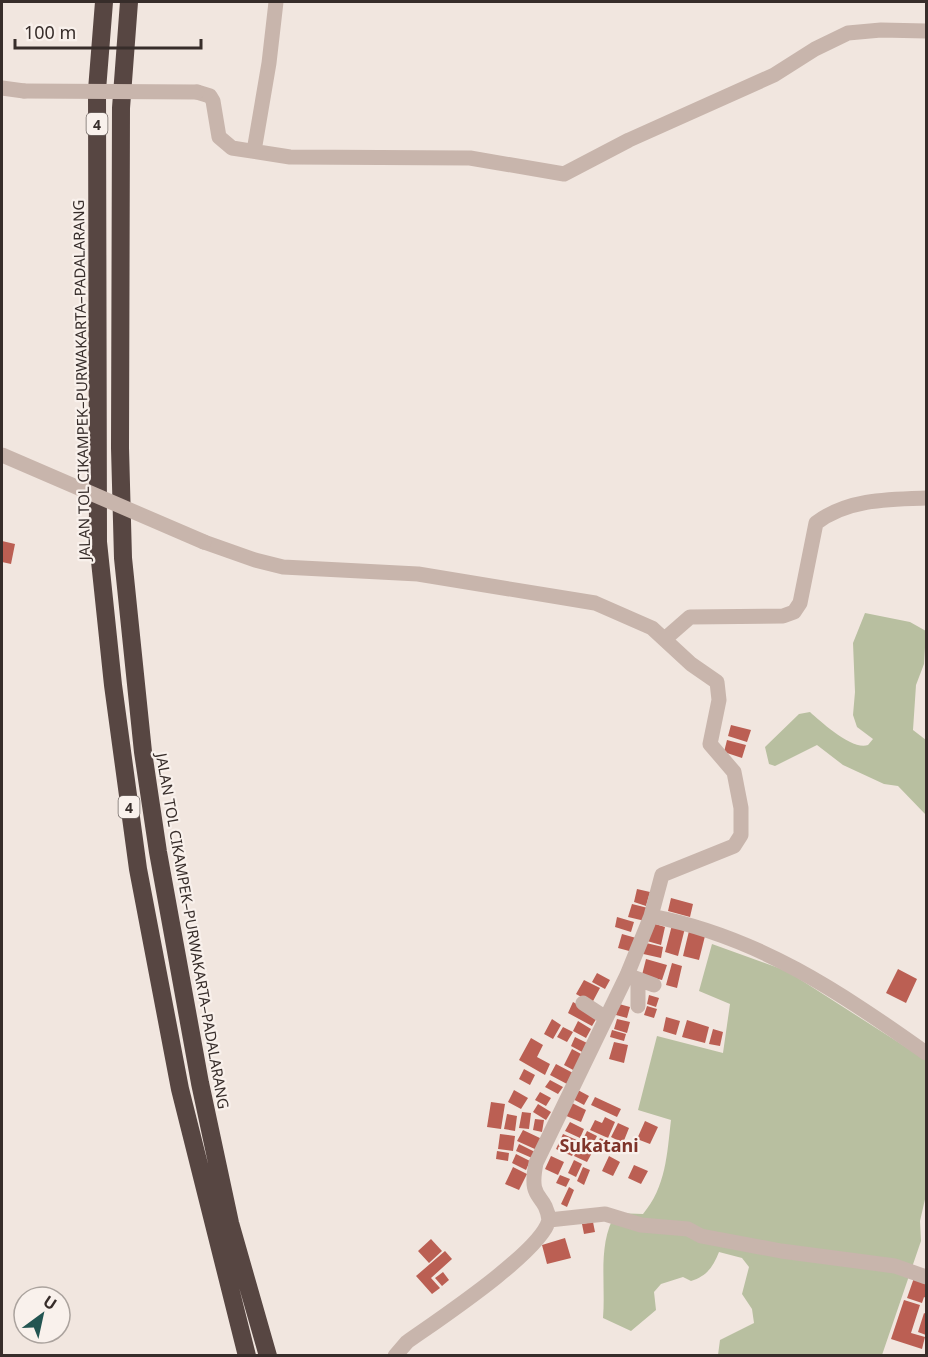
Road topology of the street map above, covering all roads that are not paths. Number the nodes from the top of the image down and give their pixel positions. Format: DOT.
graph roads {
  1 [pos="104,2"];
  2 [pos="129,2"];
  3 [pos="276,2"];
  4 [pos="927,31"];
  5 [pos="2,88"];
  6 [pos="96,133"];
  7 [pos="121,136"];
  8 [pos="254,151"];
  9 [pos="2,455"];
  10 [pos="927,498"];
  11 [pos="666,638"];
  12 [pos="651,916"];
  13 [pos="633,977"];
  14 [pos="654,985"];
  15 [pos="583,1003"];
  16 [pos="638,1006"];
  17 [pos="606,1018"];
  18 [pos="927,1053"];
  19 [pos="549,1220"];
  20 [pos="927,1277"];
  21 [pos="247,1356"];
  22 [pos="268,1356"];
  23 [pos="395,1356"];
  1 -- 6 [label="highway, JALAN TOL CIKAMPEK–PURWAKARTA–PADALARANG / 4"];
  2 -- 7 [label="highway, JALAN TOL CIKAMPEK–PURWAKARTA–PADALARANG / 4"];
  3 -- 8 [label="street"];
  4 -- 8 [label="street"];
  5 -- 8 [label="street, bridge"];
  6 -- 7 [label="street"];
  6 -- 21 [label="highway, JALAN TOL CIKAMPEK–PURWAKARTA–PADALARANG / 4"];
  7 -- 22 [label="highway, JALAN TOL CIKAMPEK–PURWAKARTA–PADALARANG / 4"];
  9 -- 11 [label="street, bridge"];
  10 -- 11 [label="street"];
  11 -- 12 [label="street"];
  12 -- 13 [label="street"];
  12 -- 18 [label="street"];
  13 -- 14 [label="street"];
  13 -- 16 [label="street"];
  13 -- 17 [label="street"];
  15 -- 17 [label="street"];
  17 -- 19 [label="street"];
  19 -- 20 [label="street"];
  19 -- 23 [label="street"];
}
